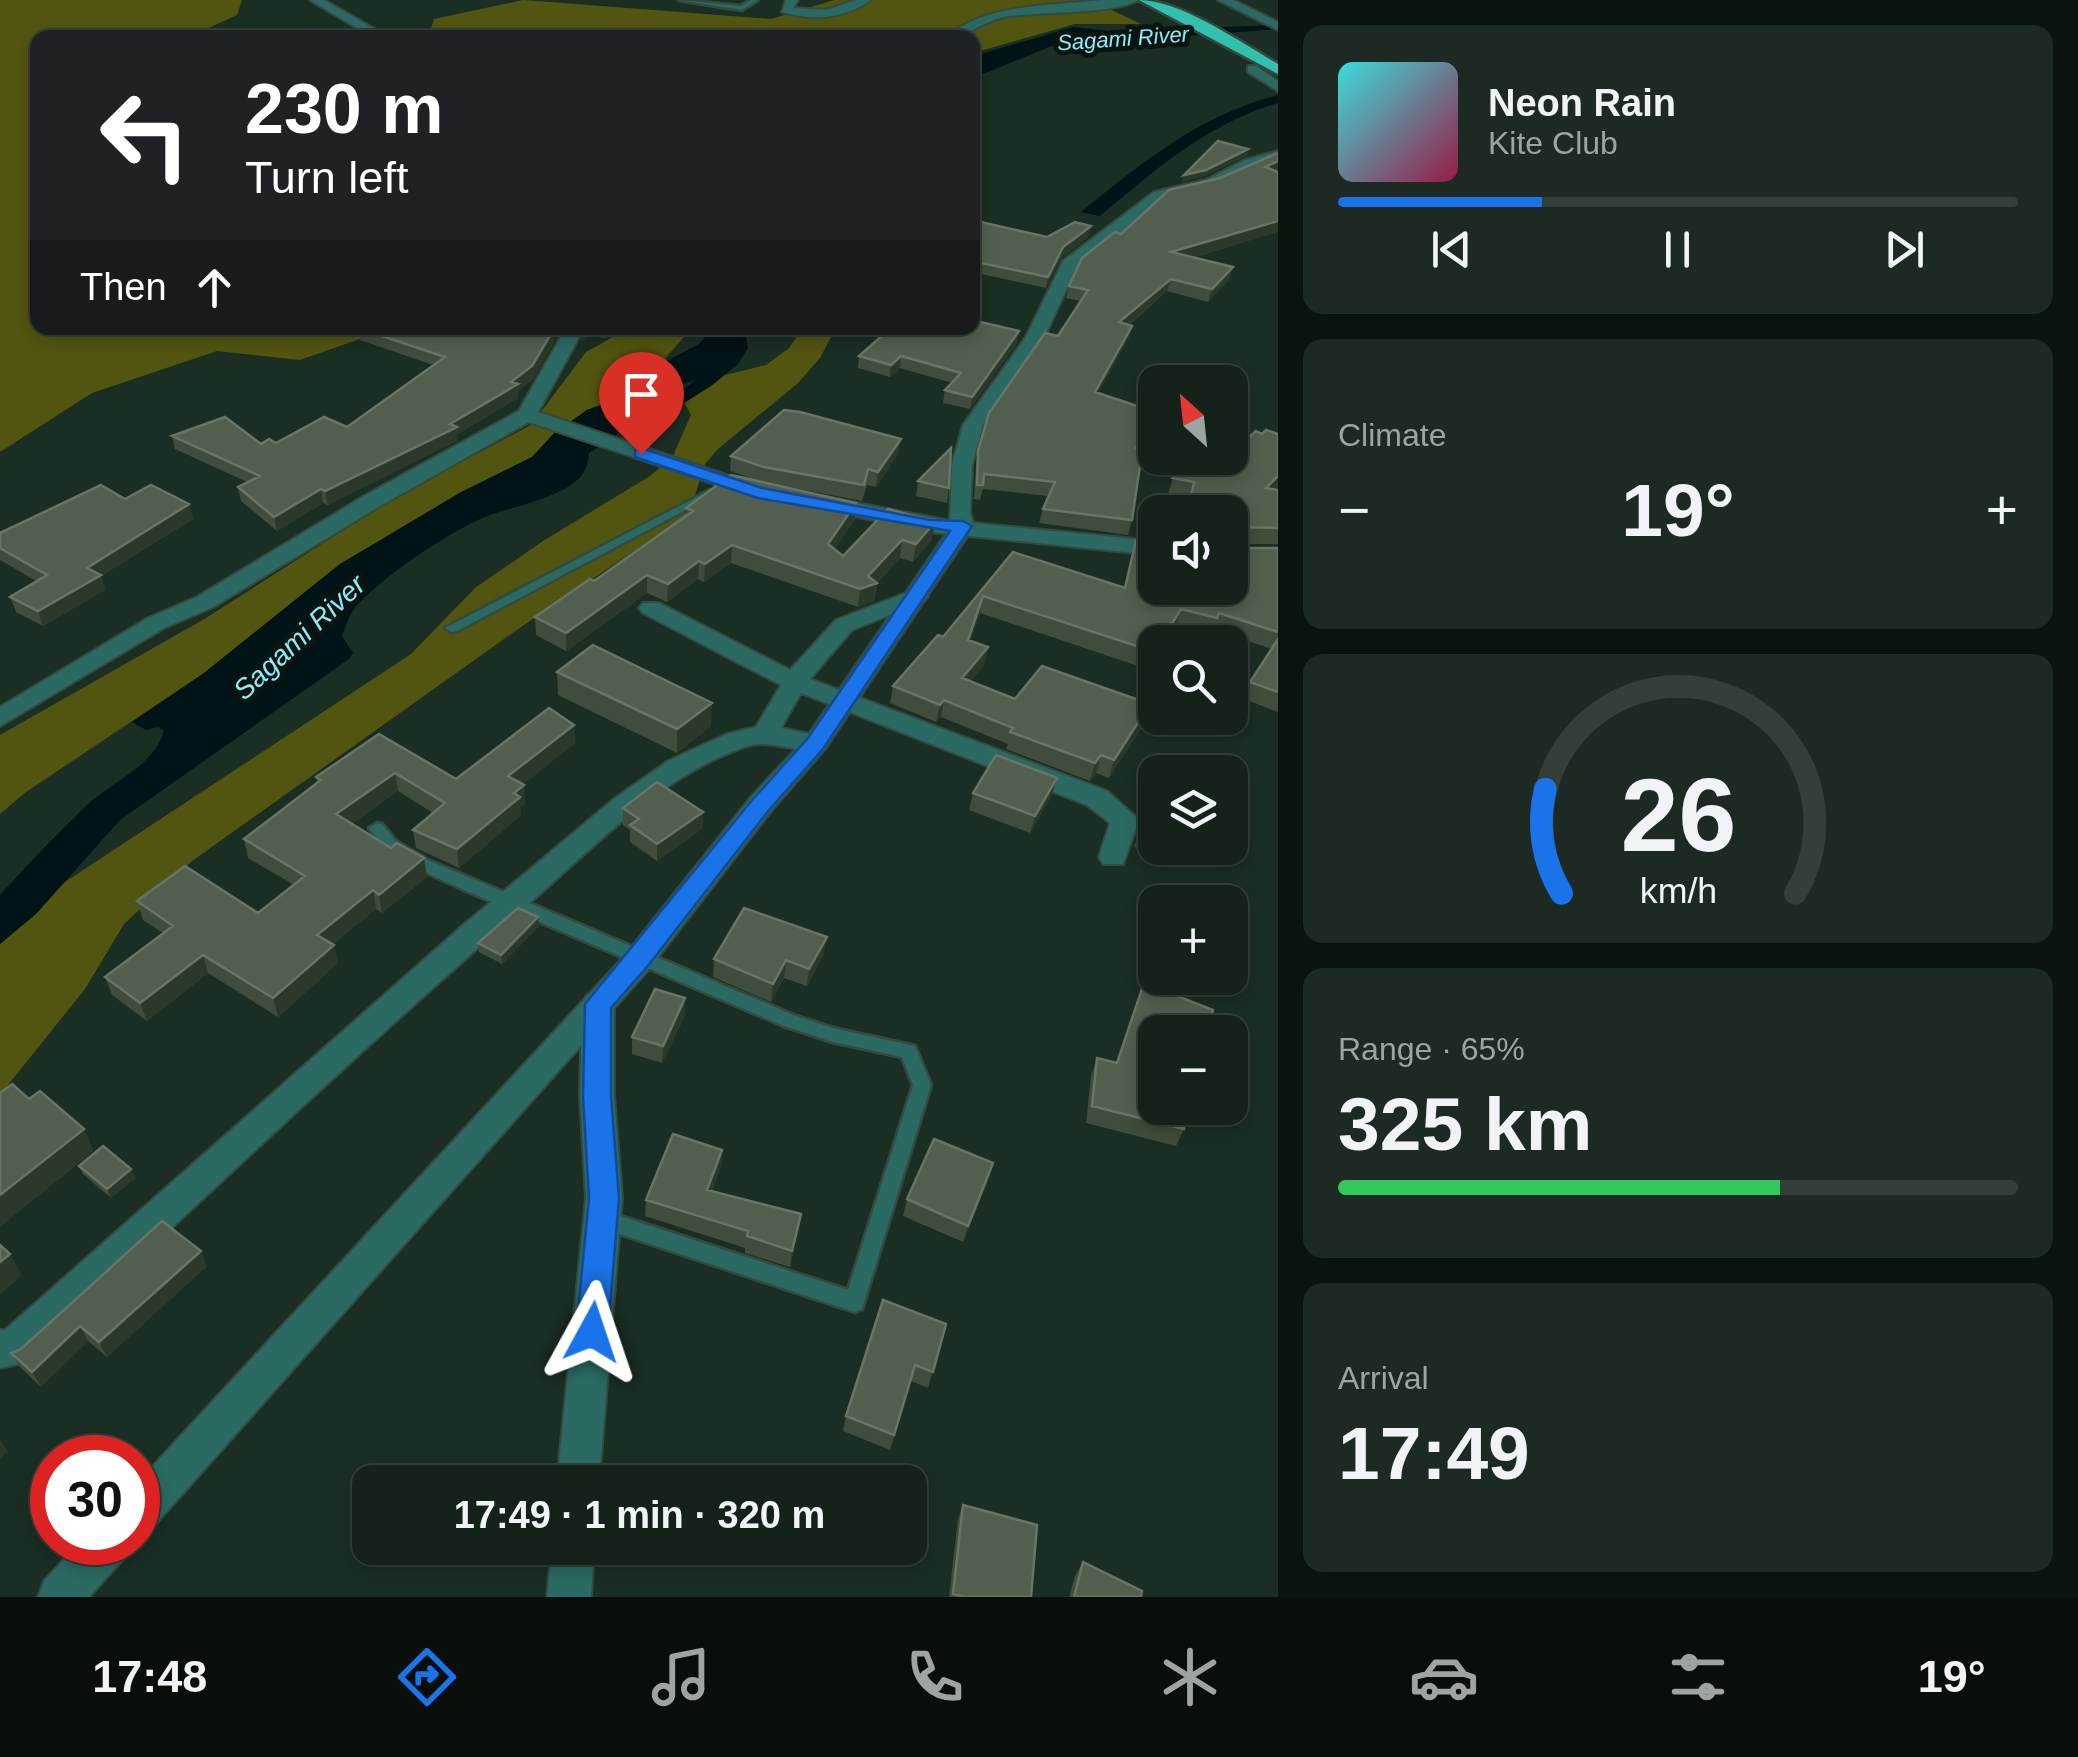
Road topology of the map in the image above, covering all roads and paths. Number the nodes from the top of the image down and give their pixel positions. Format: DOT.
graph roads {
  1 [pos="316,0"];
  2 [pos="682,0"];
  3 [pos="755,0"];
  4 [pos="792,0"];
  5 [pos="865,0"];
  6 [pos="1133,0"];
  7 [pos="1145,0"];
  8 [pos="1170,0"];
  9 [pos="1224,0"];
  10 [pos="1272,24"];
  11 [pos="370,30"];
  12 [pos="963,30"];
  13 [pos="1278,53"];
  14 [pos="1252,69"];
  15 [pos="1278,70"];
  16 [pos="1278,87"];
  17 [pos="1278,156"];
  18 [pos="564,335"];
  19 [pos="534,418"];
  20 [pos="718,480"];
  21 [pos="963,526"];
  22 [pos="1138,546"];
  23 [pos="916,596"];
  24 [pos="650,608"];
  25 [pos="452,628"];
  26 [pos="796,682"];
  27 [pos="844,702"];
  28 [pos="0,718"];
  29 [pos="765,733"];
  30 [pos="816,744"];
  31 [pos="377,828"];
  32 [pos="1114,857"];
  33 [pos="509,902"];
  34 [pos="638,960"];
  35 [pos="598,1004"];
  36 [pos="602,1219"];
  37 [pos="4,1353"];
  38 [pos="580,1465"];
  39 [pos="160,1488"];
  40 [pos="89,1565"];
  41 [pos="572,1565"];
  42 [pos="60,1597"];
  43 [pos="569,1597"];
  1 -- 11 [label="street"];
  2 -- 3 [label="lane"];
  4 -- 5 [label="street"];
  6 -- 12 [label="street"];
  7 -- 15 [label="highway"];
  8 -- 13 [label="highway"];
  9 -- 10 [label="street"];
  14 -- 16 [label="street"];
  17 -- 21 [label="street"];
  18 -- 19 [label="street"];
  19 -- 20 [label="street"];
  19 -- 28 [label="street"];
  20 -- 21 [label="street"];
  20 -- 25 [label="lane"];
  21 -- 22 [label="street"];
  21 -- 23 [label="street"];
  23 -- 26 [label="street"];
  23 -- 27 [label="street"];
  24 -- 26 [label="street"];
  26 -- 27 [label="street"];
  26 -- 29 [label="street"];
  27 -- 30 [label="street"];
  27 -- 32 [label="street"];
  29 -- 30 [label="street"];
  29 -- 33 [label="street"];
  30 -- 34 [label="street"];
  31 -- 33 [label="lane"];
  33 -- 34 [label="lane"];
  33 -- 37 [label="street"];
  34 -- 35 [label="street"];
  34 -- 36 [label="lane"];
  35 -- 36 [label="street"];
  35 -- 39 [label="street"];
  36 -- 38 [label="street"];
  40 -- 42 [label="street"];
  41 -- 43 [label="street"];
}
